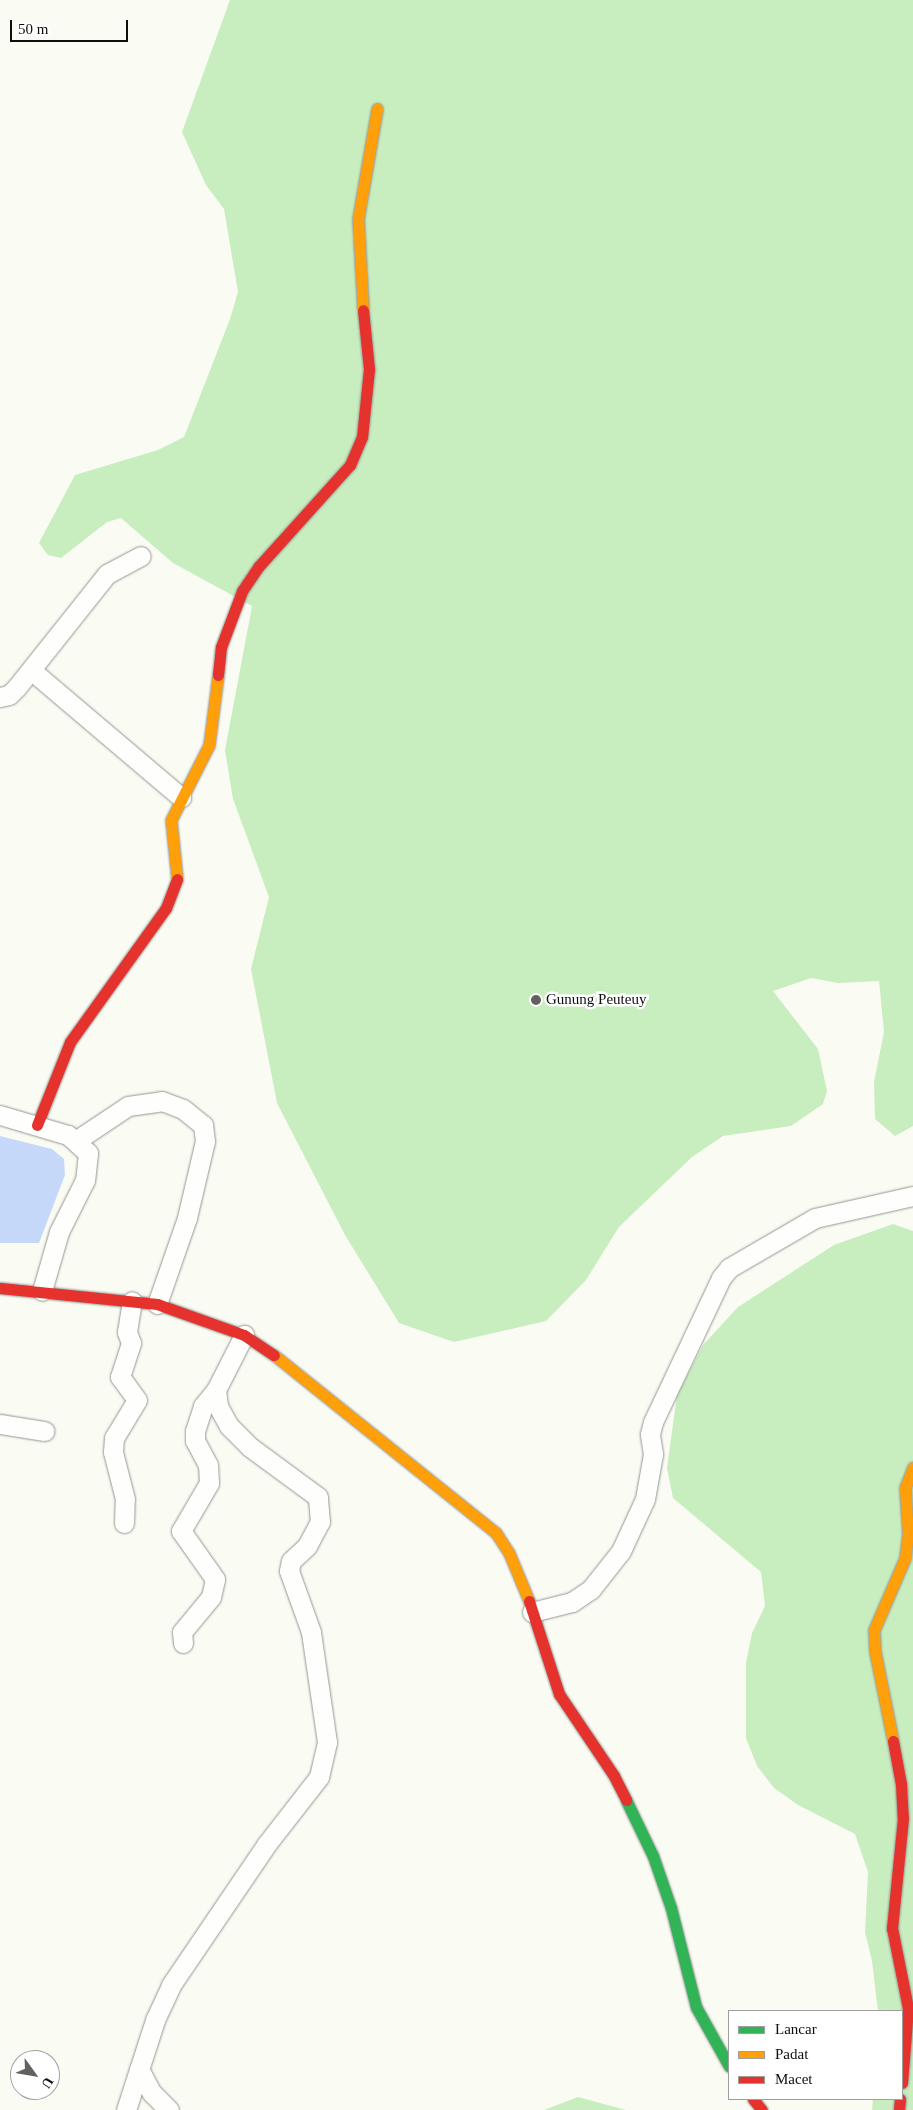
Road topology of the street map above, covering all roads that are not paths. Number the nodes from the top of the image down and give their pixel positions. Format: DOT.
graph roads {
  1 [pos="377,109"];
  2 [pos="140,556"];
  3 [pos="31,670"];
  4 [pos="0,697"];
  5 [pos="181,797"];
  6 [pos="0,1115"];
  7 [pos="37,1125"];
  8 [pos="77,1140"];
  9 [pos="913,1196"];
  10 [pos="0,1288"];
  11 [pos="42,1291"];
  12 [pos="132,1302"];
  13 [pos="157,1304"];
  14 [pos="244,1335"];
  15 [pos="216,1390"];
  16 [pos="0,1424"];
  17 [pos="44,1431"];
  18 [pos="913,1467"];
  19 [pos="124,1523"];
  20 [pos="532,1612"];
  21 [pos="183,1643"];
  22 [pos="728,2064"];
  23 [pos="140,2069"];
  24 [pos="903,2070"];
  25 [pos="754,2100"];
  26 [pos="126,2110"];
  27 [pos="169,2110"];
  28 [pos="762,2110"];
  1 -- 5 [label="main road"];
  2 -- 3 [label="street"];
  3 -- 4 [label="street"];
  3 -- 5 [label="street"];
  5 -- 7 [label="main road"];
  6 -- 7 [label="street"];
  7 -- 8 [label="street"];
  8 -- 11 [label="street"];
  8 -- 13 [label="street"];
  9 -- 20 [label="street"];
  10 -- 11 [label="main road"];
  11 -- 12 [label="main road"];
  12 -- 13 [label="main road"];
  12 -- 19 [label="street"];
  13 -- 14 [label="main road"];
  14 -- 15 [label="street"];
  14 -- 20 [label="main road"];
  15 -- 21 [label="street"];
  15 -- 23 [label="street"];
  16 -- 17 [label="street"];
  18 -- 24 [label="main road"];
  20 -- 22 [label="main road"];
  23 -- 26 [label="street"];
  23 -- 27 [label="street"];
  25 -- 28 [label="main road"];
}
